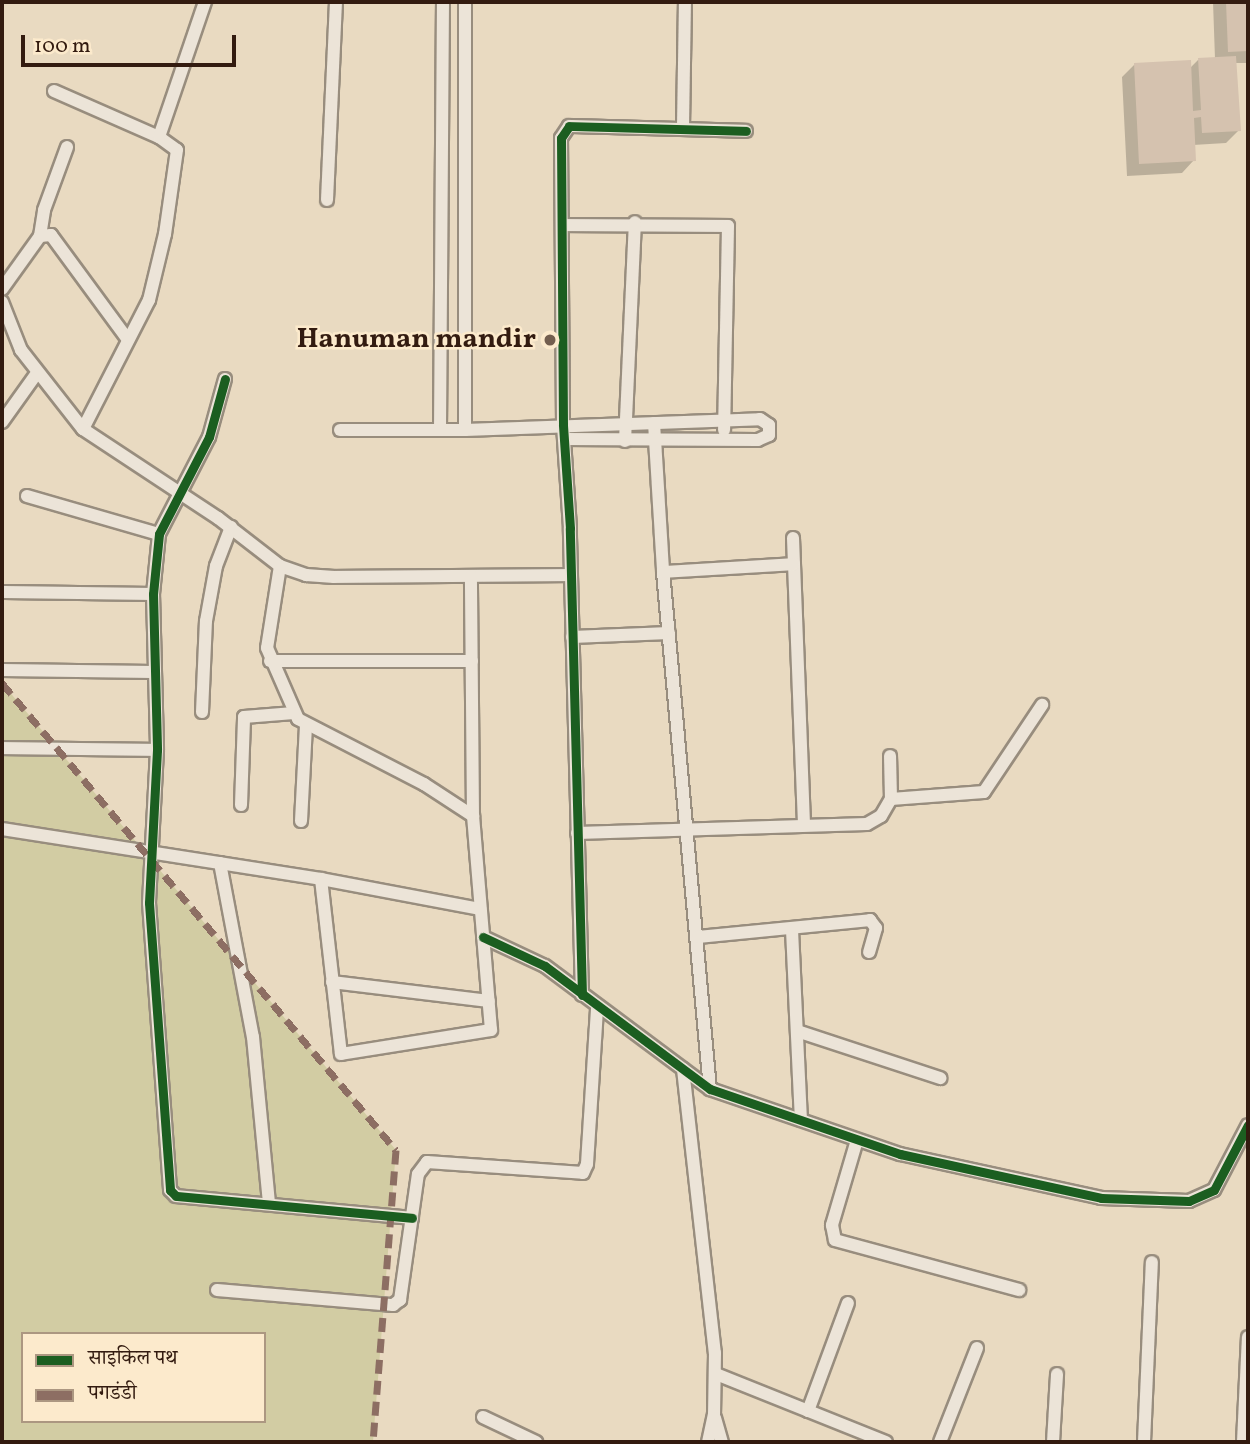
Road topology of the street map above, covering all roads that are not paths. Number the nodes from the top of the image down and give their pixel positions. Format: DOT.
graph roads {
  1 [pos="205,2"];
  2 [pos="336,2"];
  3 [pos="443,2"];
  4 [pos="466,2"];
  5 [pos="685,2"];
  6 [pos="54,91"];
  7 [pos="682,127"];
  8 [pos="746,131"];
  9 [pos="159,137"];
  10 [pos="67,147"];
  11 [pos="327,200"];
  12 [pos="635,222"];
  13 [pos="562,225"];
  14 [pos="40,236"];
  15 [pos="2,289"];
  16 [pos="2,302"];
  17 [pos="128,340"];
  18 [pos="37,373"];
  19 [pos="225,379"];
  20 [pos="2,422"];
  21 [pos="625,423"];
  22 [pos="654,423"];
  23 [pos="723,423"];
  24 [pos="563,424"];
  25 [pos="83,429"];
  26 [pos="340,430"];
  27 [pos="440,430"];
  28 [pos="465,430"];
  29 [pos="564,439"];
  30 [pos="625,441"];
  31 [pos="655,441"];
  32 [pos="724,441"];
  33 [pos="184,494"];
  34 [pos="27,496"];
  35 [pos="231,527"];
  36 [pos="159,534"];
  37 [pos="793,538"];
  38 [pos="794,564"];
  39 [pos="280,566"];
  40 [pos="663,572"];
  41 [pos="570,575"];
  42 [pos="471,576"];
  43 [pos="4,592"];
  44 [pos="153,594"];
  45 [pos="669,633"];
  46 [pos="572,637"];
  47 [pos="270,661"];
  48 [pos="472,662"];
  49 [pos="2,670"];
  50 [pos="153,672"];
  51 [pos="1042,705"];
  52 [pos="202,712"];
  53 [pos="294,713"];
  54 [pos="306,725"];
  55 [pos="2,748"];
  56 [pos="157,750"];
  57 [pos="890,756"];
  58 [pos="891,799"];
  59 [pos="241,805"];
  60 [pos="473,816"];
  61 [pos="301,821"];
  62 [pos="804,825"];
  63 [pos="2,829"];
  64 [pos="688,832"];
  65 [pos="577,833"];
  66 [pos="154,853"];
  67 [pos="220,863"];
  68 [pos="321,879"];
  69 [pos="480,909"];
  70 [pos="792,930"];
  71 [pos="483,937"];
  72 [pos="698,937"];
  73 [pos="869,951"];
  74 [pos="332,982"];
  75 [pos="582,995"];
  76 [pos="489,1001"];
  77 [pos="597,1007"];
  78 [pos="797,1031"];
  79 [pos="682,1069"];
  80 [pos="940,1078"];
  81 [pos="710,1089"];
  82 [pos="801,1120"];
  83 [pos="1248,1125"];
  84 [pos="857,1140"];
  85 [pos="269,1203"];
  86 [pos="412,1218"];
  87 [pos="1152,1262"];
  88 [pos="217,1290"];
  89 [pos="1019,1290"];
  90 [pos="848,1303"];
  91 [pos="1248,1338"];
  92 [pos="977,1348"];
  93 [pos="716,1374"];
  94 [pos="1056,1374"];
  95 [pos="808,1411"];
  96 [pos="714,1414"];
  97 [pos="483,1417"];
  98 [pos="536,1442"];
  99 [pos="708,1442"];
  100 [pos="722,1442"];
  101 [pos="886,1442"];
  102 [pos="940,1442"];
  103 [pos="1052,1442"];
  104 [pos="1144,1442"];
  105 [pos="1244,1442"];
  1 -- 9 [label="street"];
  2 -- 11 [label="street"];
  3 -- 27 [label="street"];
  4 -- 28 [label="street"];
  5 -- 7 [label="street"];
  6 -- 9 [label="street"];
  7 -- 8 [label="street"];
  7 -- 13 [label="street"];
  9 -- 17 [label="street"];
  10 -- 14 [label="street"];
  12 -- 13 [label="street"];
  12 -- 21 [label="street"];
  12 -- 23 [label="street"];
  13 -- 24 [label="street"];
  14 -- 15 [label="street"];
  14 -- 17 [label="street"];
  16 -- 18 [label="street"];
  17 -- 25 [label="street"];
  18 -- 20 [label="street"];
  18 -- 25 [label="street"];
  19 -- 33 [label="street"];
  21 -- 22 [label="street"];
  21 -- 24 [label="street"];
  21 -- 30 [label="street"];
  22 -- 23 [label="street"];
  22 -- 31 [label="street"];
  23 -- 32 [label="street"];
  23 -- 32 [label="street"];
  24 -- 28 [label="street"];
  24 -- 29 [label="street"];
  25 -- 33 [label="street"];
  26 -- 27 [label="street"];
  27 -- 28 [label="street"];
  29 -- 30 [label="street"];
  29 -- 41 [label="street"];
  30 -- 31 [label="street"];
  31 -- 32 [label="street"];
  31 -- 40 [label="street"];
  33 -- 35 [label="street"];
  33 -- 36 [label="street"];
  34 -- 36 [label="street"];
  35 -- 39 [label="street"];
  35 -- 52 [label="street"];
  36 -- 44 [label="street"];
  37 -- 38 [label="street"];
  38 -- 40 [label="street"];
  38 -- 62 [label="street"];
  39 -- 42 [label="street"];
  39 -- 47 [label="street"];
  40 -- 45 [label="street"];
  41 -- 42 [label="street"];
  41 -- 46 [label="street"];
  42 -- 48 [label="street"];
  43 -- 44 [label="street"];
  44 -- 50 [label="street"];
  45 -- 46 [label="street"];
  45 -- 64 [label="street"];
  46 -- 65 [label="street"];
  47 -- 48 [label="street"];
  47 -- 53 [label="street"];
  48 -- 60 [label="street"];
  49 -- 50 [label="street"];
  50 -- 56 [label="street"];
  51 -- 58 [label="street"];
  53 -- 54 [label="street"];
  53 -- 59 [label="street"];
  54 -- 60 [label="street"];
  54 -- 61 [label="street"];
  55 -- 56 [label="street"];
  56 -- 66 [label="street"];
  57 -- 58 [label="street"];
  58 -- 62 [label="street"];
  60 -- 69 [label="street"];
  62 -- 64 [label="street"];
  63 -- 66 [label="street"];
  64 -- 65 [label="street"];
  64 -- 72 [label="street"];
  65 -- 75 [label="street"];
  66 -- 67 [label="street"];
  66 -- 85 [label="street"];
  67 -- 68 [label="street"];
  67 -- 85 [label="street"];
  68 -- 69 [label="street"];
  68 -- 74 [label="street"];
  69 -- 71 [label="street"];
  70 -- 72 [label="street"];
  70 -- 73 [label="street"];
  70 -- 78 [label="street"];
  71 -- 75 [label="street"];
  71 -- 76 [label="street"];
  72 -- 81 [label="street"];
  74 -- 76 [label="street"];
  74 -- 76 [label="street"];
  75 -- 77 [label="street"];
  77 -- 79 [label="street"];
  77 -- 86 [label="street"];
  78 -- 80 [label="street"];
  78 -- 82 [label="street"];
  79 -- 81 [label="street"];
  79 -- 93 [label="street"];
  81 -- 82 [label="street"];
  82 -- 84 [label="street"];
  83 -- 84 [label="street"];
  84 -- 89 [label="street"];
  85 -- 86 [label="street"];
  86 -- 88 [label="street"];
  87 -- 104 [label="street"];
  90 -- 95 [label="street"];
  91 -- 105 [label="street"];
  92 -- 102 [label="street"];
  93 -- 95 [label="street"];
  93 -- 96 [label="street"];
  94 -- 103 [label="street"];
  95 -- 101 [label="street"];
  96 -- 99 [label="street"];
  96 -- 100 [label="street"];
  97 -- 98 [label="street"];
}
